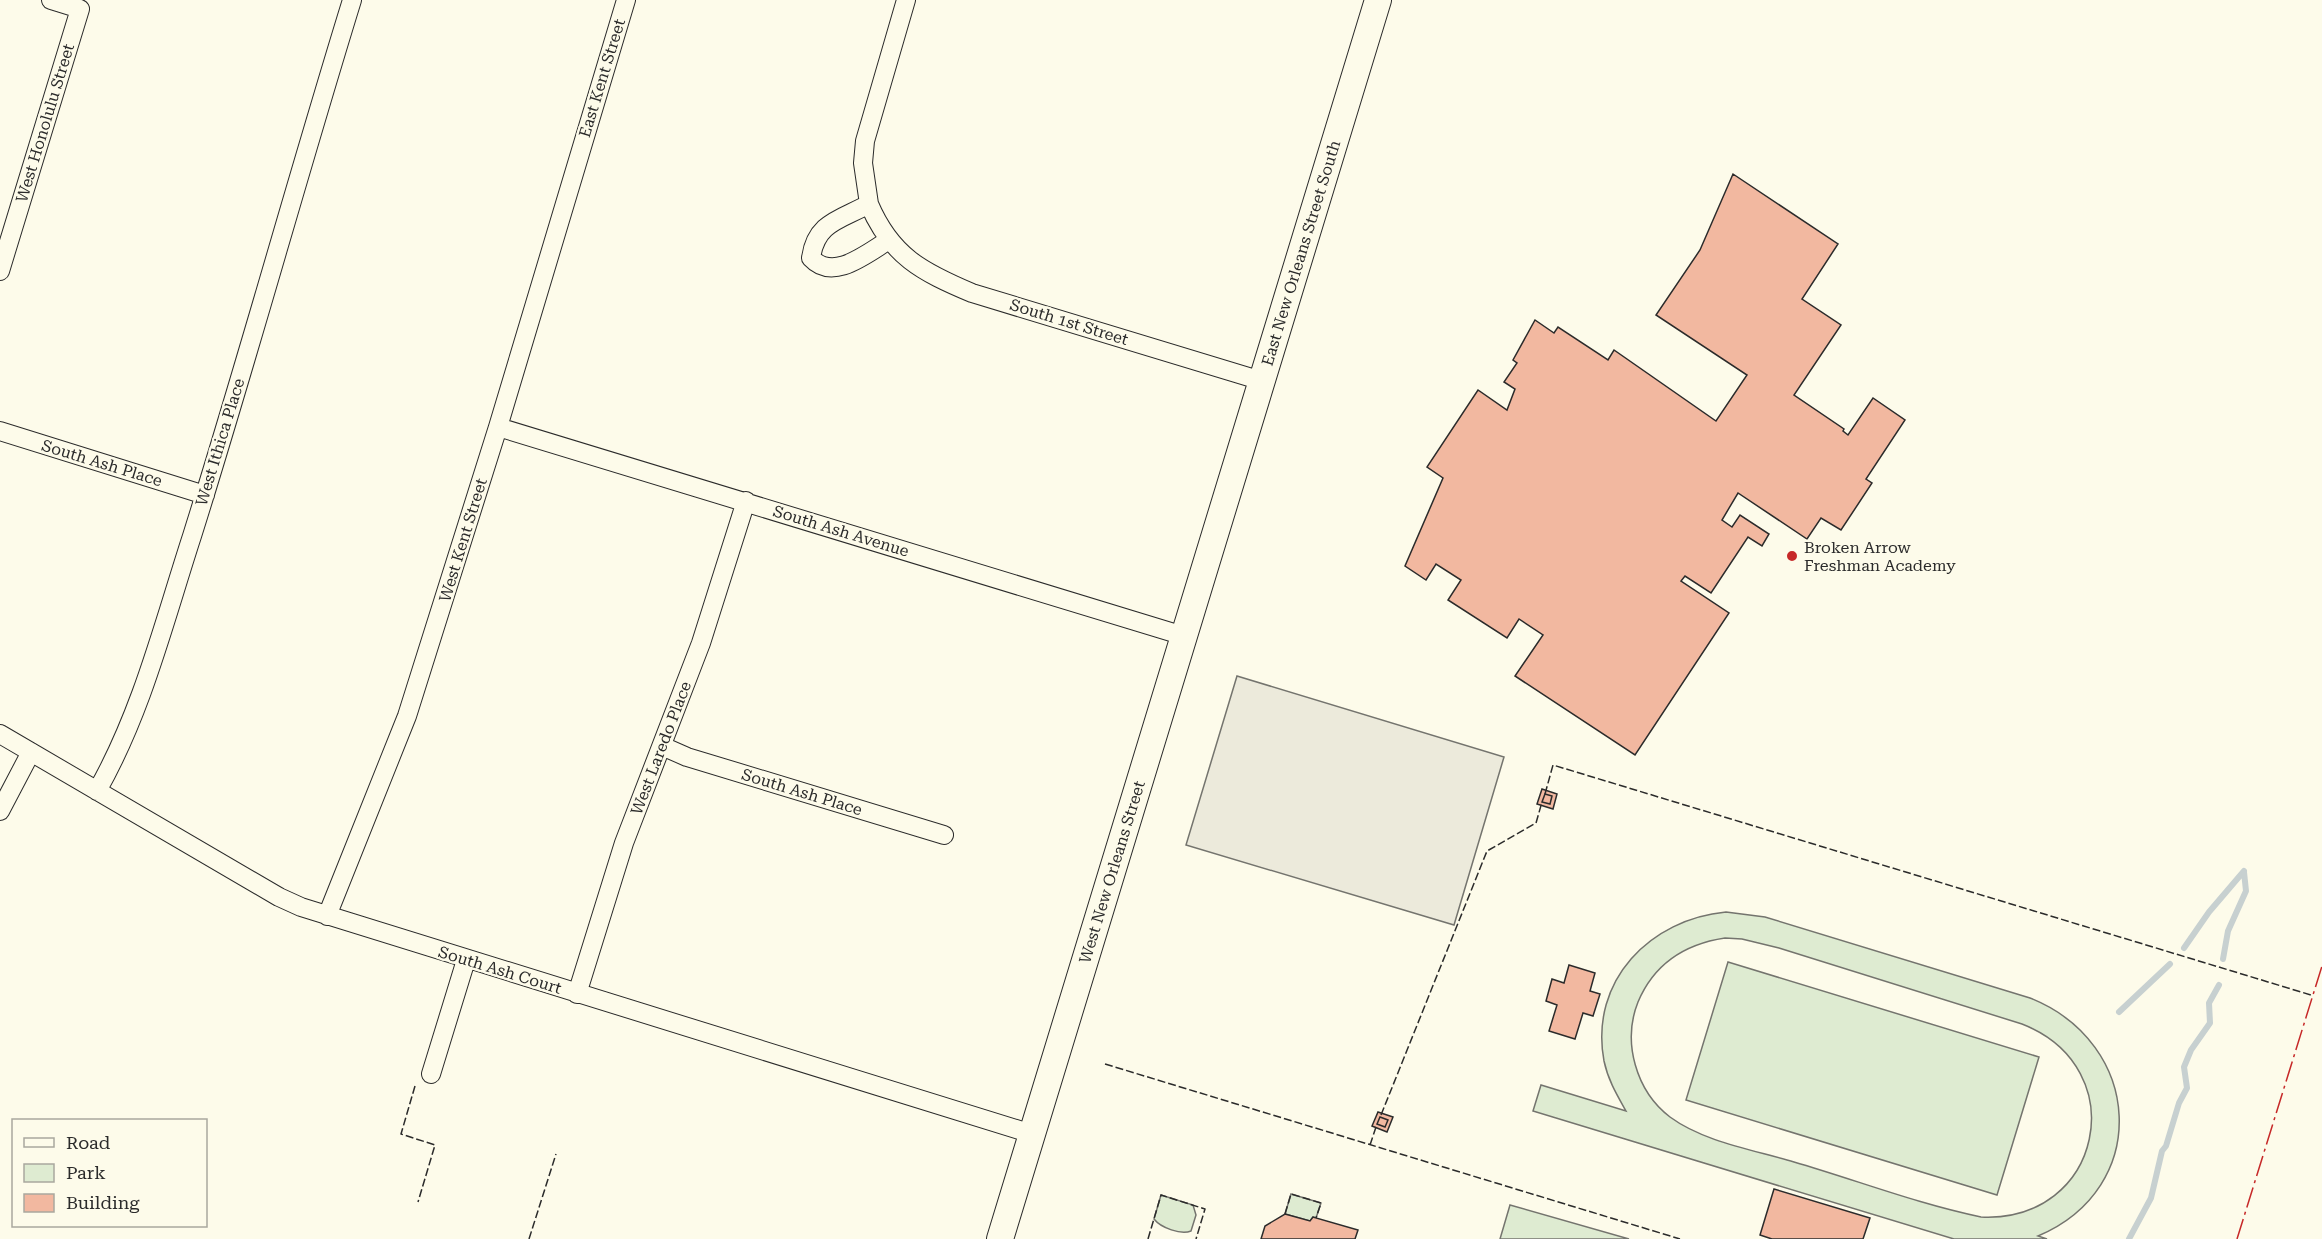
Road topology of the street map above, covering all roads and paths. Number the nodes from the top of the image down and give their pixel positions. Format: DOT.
graph roads {
  1 [pos="51,0"];
  2 [pos="352,0"];
  3 [pos="626,0"];
  4 [pos="906,0"];
  5 [pos="1378,0"];
  6 [pos="578,156"];
  7 [pos="869,204"];
  8 [pos="889,240"];
  9 [pos="0,271"];
  10 [pos="1262,381"];
  11 [pos="498,427"];
  12 [pos="0,431"];
  13 [pos="205,495"];
  14 [pos="746,501"];
  15 [pos="1224,505"];
  16 [pos="1184,636"];
  17 [pos="0,734"];
  18 [pos="662,746"];
  19 [pos="31,752"];
  20 [pos="97,791"];
  21 [pos="0,811"];
  22 [pos="944,835"];
  23 [pos="327,916"];
  24 [pos="466,960"];
  25 [pos="577,994"];
  26 [pos="431,1074"];
  27 [pos="1032,1134"];
  28 [pos="1000,1239"];
  1 -- 9 [label="street, West Honolulu Street"];
  2 -- 13 [label="street, West Ithica Place"];
  3 -- 6 [label="street, East Kent Street"];
  4 -- 7 [label="street"];
  5 -- 10 [label="main road, East New Orleans Street South"];
  6 -- 11 [label="street, West Kent Street"];
  7 -- 8 [label="street, South 1st Street"];
  7 -- 8 [label="street"];
  8 -- 10 [label="street, South 1st Street"];
  10 -- 15 [label="main road, East New Orleans Street South"];
  11 -- 14 [label="street, South Ash Avenue"];
  11 -- 23 [label="street, West Kent Street"];
  12 -- 13 [label="street, South Ash Place"];
  13 -- 20 [label="street, West Ithica Place"];
  14 -- 16 [label="street, South Ash Avenue"];
  14 -- 18 [label="street, West Laredo Place"];
  15 -- 16 [label="main road, West New Orleans Street"];
  16 -- 27 [label="main road, West New Orleans Street"];
  17 -- 19 [label="street, South Ash Court"];
  18 -- 22 [label="street, South Ash Place"];
  18 -- 25 [label="street, West Laredo Place"];
  19 -- 20 [label="street, South Ash Court"];
  19 -- 21 [label="street"];
  20 -- 23 [label="street, South Ash Court"];
  23 -- 24 [label="street, South Ash Court"];
  24 -- 25 [label="street, South Ash Court"];
  24 -- 26 [label="street"];
  25 -- 27 [label="street, South Ash Court"];
  27 -- 28 [label="main road, West New Orleans Street"];
}
